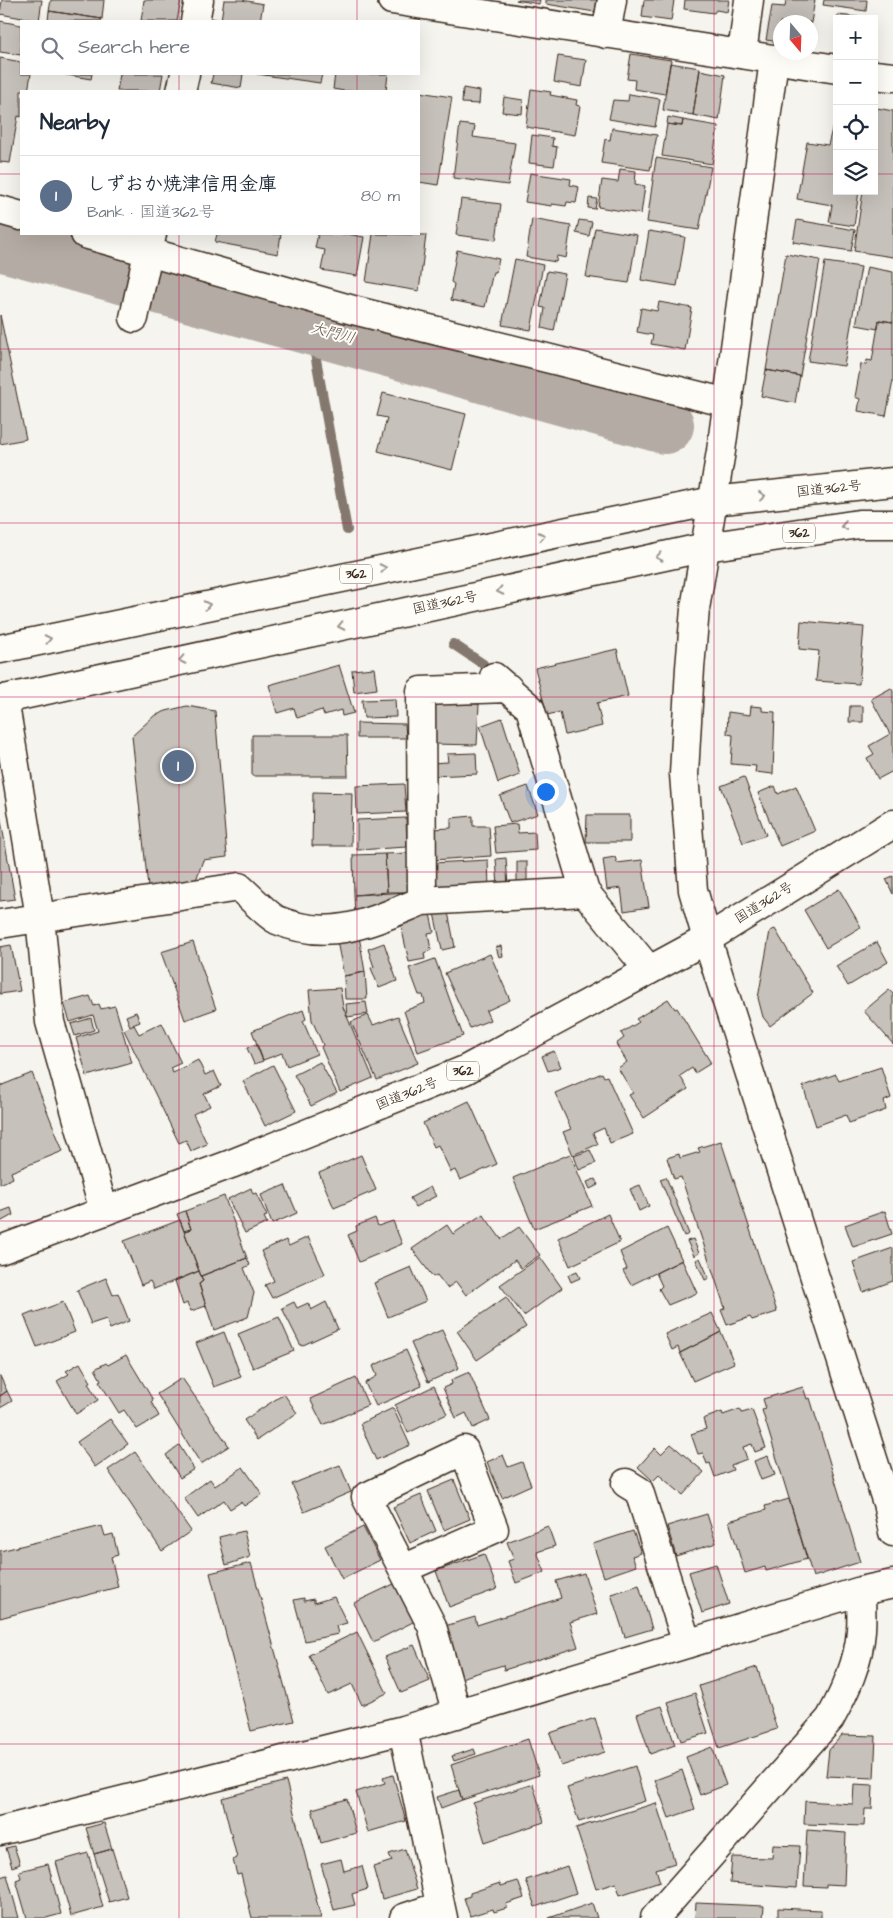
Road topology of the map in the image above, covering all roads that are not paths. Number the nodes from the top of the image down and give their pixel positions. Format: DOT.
graph roads {
  1 [pos="199,0"];
  2 [pos="392,0"];
  3 [pos="612,0"];
  4 [pos="749,0"];
  5 [pos="419,2"];
  6 [pos="195,20"];
  7 [pos="606,34"];
  8 [pos="742,54"];
  9 [pos="773,60"];
  10 [pos="774,60"];
  11 [pos="833,68"];
  12 [pos="184,75"];
  13 [pos="878,75"];
  14 [pos="893,77"];
  15 [pos="181,90"];
  16 [pos="0,210"];
  17 [pos="20,216"];
  18 [pos="92,235"];
  19 [pos="151,243"];
  20 [pos="134,318"];
  21 [pos="728,403"];
  22 [pos="893,482"];
  23 [pos="713,501"];
  24 [pos="893,524"];
  25 [pos="706,546"];
  26 [pos="0,649"];
  27 [pos="2,699"];
  28 [pos="893,824"];
  29 [pos="585,892"];
  30 [pos="422,900"];
  31 [pos="40,917"];
  32 [pos="0,924"];
  33 [pos="707,938"];
  34 [pos="649,970"];
  35 [pos="104,1211"];
  36 [pos="0,1250"];
  37 [pos="626,1483"];
  38 [pos="893,1532"];
  39 [pos="403,1569"];
  40 [pos="893,1584"];
  41 [pos="861,1591"];
  42 [pos="687,1644"];
  43 [pos="457,1714"];
  44 [pos="403,1730"];
  45 [pos="0,1830"];
  46 [pos="441,1912"];
  47 [pos="404,1918"];
  48 [pos="655,1918"];
  1 -- 6 [label="main road"];
  2 -- 5 [label="main road"];
  3 -- 7 [label="main road"];
  4 -- 8 [label="main road"];
  5 -- 7 [label="main road"];
  7 -- 8 [label="main road"];
  8 -- 9 [label="main road"];
  10 -- 11 [label="main road"];
  10 -- 21 [label="main road"];
  12 -- 15 [label="main road"];
  13 -- 14 [label="main road"];
  16 -- 17 [label="main road"];
  18 -- 19 [label="main road"];
  19 -- 20 [label="main road"];
  19 -- 21 [label="main road"];
  21 -- 23 [label="main road"];
  23 -- 22 [label="main road, 国道362号 / 362, one-way"];
  23 -- 25 [label="main road"];
  26 -- 23 [label="main road, 国道362号 / 362, one-way"];
  24 -- 25 [label="main road, 国道362号 / 362, one-way"];
  25 -- 27 [label="main road, 国道362号 / 362, one-way"];
  25 -- 33 [label="main road"];
  27 -- 31 [label="main road"];
  28 -- 33 [label="main road, 国道362号 / 362"];
  29 -- 30 [label="main road"];
  29 -- 30 [label="main road"];
  29 -- 34 [label="main road"];
  30 -- 31 [label="main road"];
  31 -- 32 [label="main road"];
  31 -- 35 [label="main road"];
  33 -- 34 [label="main road, 国道362号 / 362"];
  33 -- 38 [label="main road"];
  34 -- 35 [label="main road, 国道362号 / 362"];
  35 -- 36 [label="main road, 国道362号 / 362"];
  37 -- 42 [label="main road"];
  39 -- 39 [label="main road"];
  39 -- 43 [label="main road"];
  40 -- 41 [label="main road"];
  41 -- 42 [label="main road"];
  41 -- 48 [label="main road"];
  42 -- 43 [label="main road"];
  43 -- 44 [label="main road"];
  44 -- 45 [label="main road"];
  44 -- 46 [label="main road"];
  46 -- 47 [label="main road"];
}
